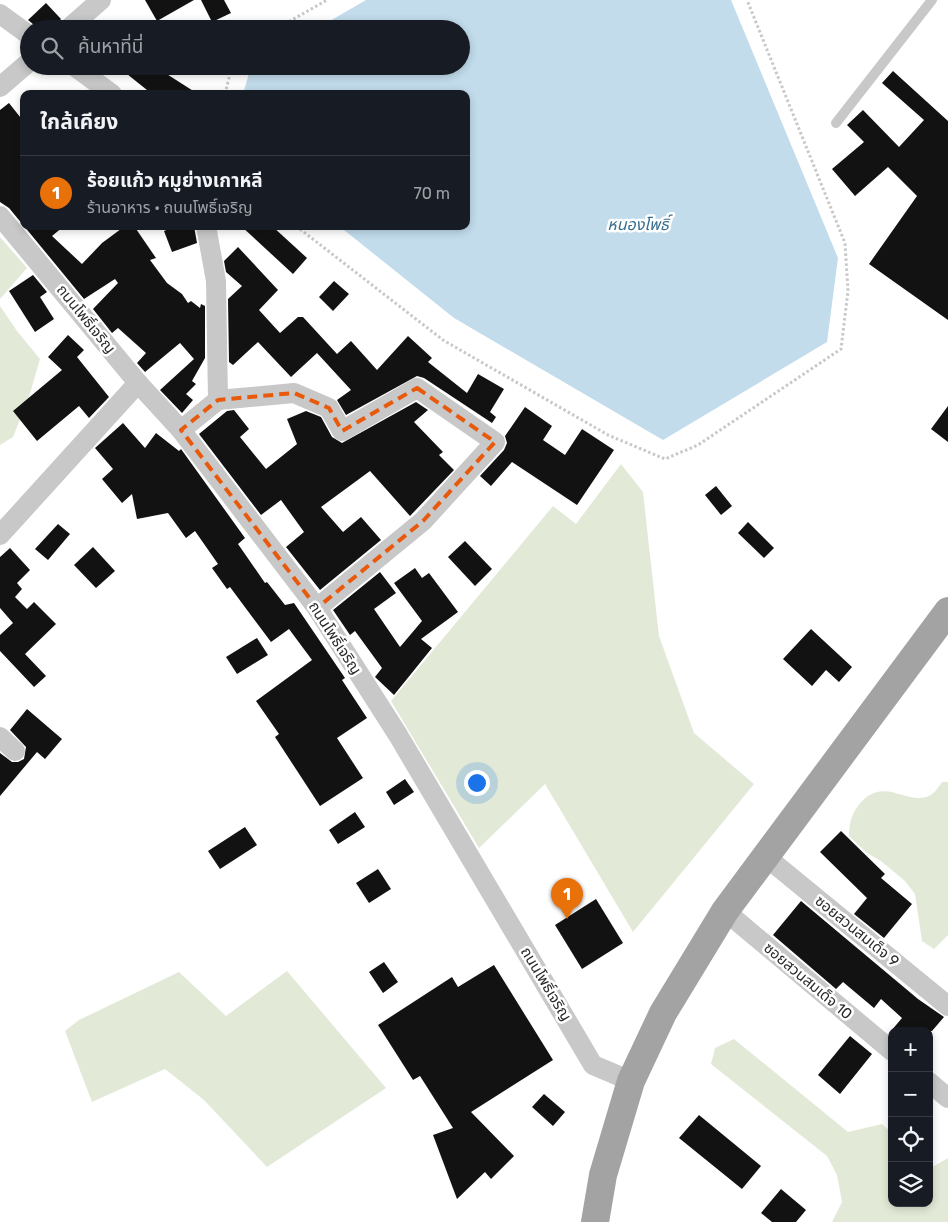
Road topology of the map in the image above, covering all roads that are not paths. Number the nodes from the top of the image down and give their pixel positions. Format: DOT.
graph roads {
  1 [pos="102,0"];
  2 [pos="932,0"];
  3 [pos="0,14"];
  4 [pos="79,20"];
  5 [pos="20,28"];
  6 [pos="20,70"];
  7 [pos="86,75"];
  8 [pos="0,87"];
  9 [pos="107,90"];
  10 [pos="836,123"];
  11 [pos="0,216"];
  12 [pos="207,230"];
  13 [pos="138,383"];
  14 [pos="218,400"];
  15 [pos="181,430"];
  16 [pos="0,534"];
  17 [pos="317,608"];
  18 [pos="948,611"];
  19 [pos="0,737"];
  20 [pos="16,751"];
  21 [pos="765,856"];
  22 [pos="725,911"];
  23 [pos="948,1006"];
  24 [pos="888,1048"];
  25 [pos="631,1081"];
  26 [pos="933,1085"];
  27 [pos="948,1098"];
  28 [pos="595,1222"];
  1 -- 4 [label="street"];
  2 -- 10 [label="lane"];
  3 -- 5 [label="street"];
  6 -- 8 [label="street"];
  7 -- 9 [label="street"];
  11 -- 13 [label="street, ถนนโพธิ์เจริญ"];
  12 -- 14 [label="street"];
  13 -- 15 [label="street, ถนนโพธิ์เจริญ"];
  13 -- 16 [label="street"];
  14 -- 15 [label="street"];
  14 -- 17 [label="street"];
  15 -- 17 [label="street, ถนนโพธิ์เจริญ"];
  17 -- 25 [label="street, ถนนโพธิ์เจริญ"];
  18 -- 21 [label="main road"];
  19 -- 20 [label="street"];
  21 -- 22 [label="main road"];
  21 -- 23 [label="street, ซอยสวนสมเด็จ 9"];
  22 -- 24 [label="street, ซอยสวนสมเด็จ 10"];
  22 -- 25 [label="main road"];
  25 -- 28 [label="main road"];
  26 -- 27 [label="street"];
}
